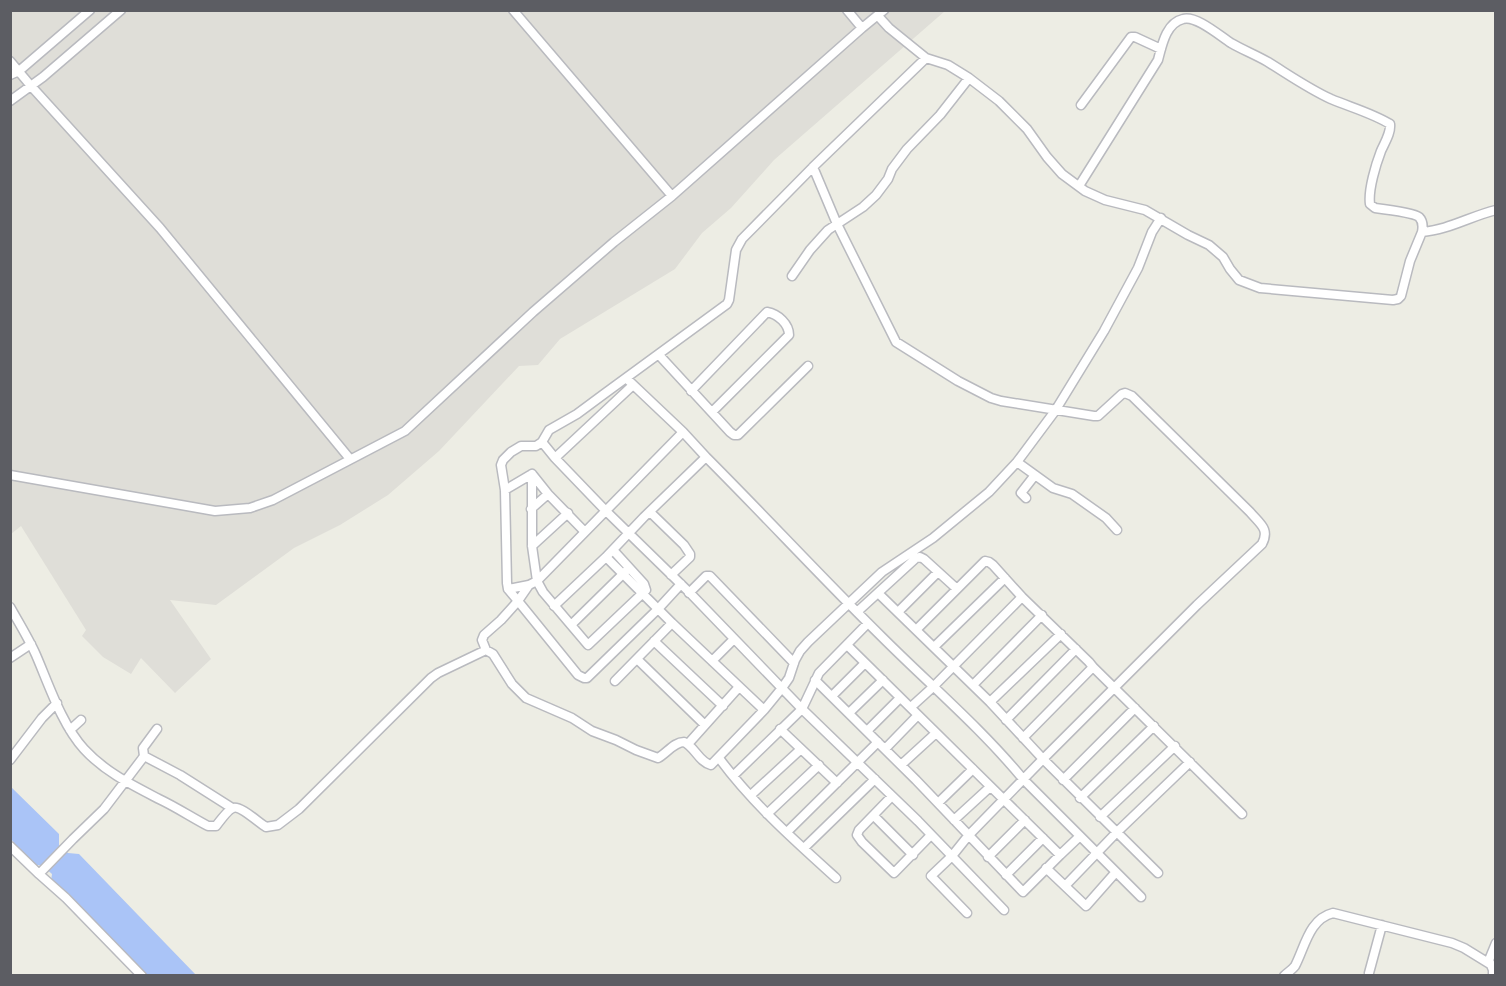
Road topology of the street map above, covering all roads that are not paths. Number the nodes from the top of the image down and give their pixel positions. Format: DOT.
graph roads {
  1 [pos="90,10"];
  2 [pos="121,10"];
  3 [pos="513,10"];
  4 [pos="847,10"];
  5 [pos="881,13"];
  6 [pos="862,28"];
  7 [pos="1161,49"];
  8 [pos="926,58"];
  9 [pos="10,61"];
  10 [pos="15,73"];
  11 [pos="969,78"];
  12 [pos="31,86"];
  13 [pos="10,101"];
  14 [pos="1081,105"];
  15 [pos="813,167"];
  16 [pos="1079,186"];
  17 [pos="672,196"];
  18 [pos="1496,210"];
  19 [pos="1161,218"];
  20 [pos="837,224"];
  21 [pos="1422,231"];
  22 [pos="792,276"];
  23 [pos="659,355"];
  24 [pos="808,366"];
  25 [pos="626,378"];
  26 [pos="633,385"];
  27 [pos="692,391"];
  28 [pos="1055,411"];
  29 [pos="712,412"];
  30 [pos="683,432"];
  31 [pos="542,442"];
  32 [pos="706,457"];
  33 [pos="555,458"];
  34 [pos="350,459"];
  35 [pos="1017,462"];
  36 [pos="532,474"];
  37 [pos="10,475"];
  38 [pos="1035,475"];
  39 [pos="506,490"];
  40 [pos="548,494"];
  41 [pos="1026,498"];
  42 [pos="531,509"];
  43 [pos="606,511"];
  44 [pos="650,512"];
  45 [pos="568,513"];
  46 [pos="1117,530"];
  47 [pos="585,532"];
  48 [pos="628,533"];
  49 [pos="532,546"];
  50 [pos="610,553"];
  51 [pos="626,571"];
  52 [pos="938,572"];
  53 [pos="671,575"];
  54 [pos="1005,578"];
  55 [pos="533,583"];
  56 [pos="681,584"];
  57 [pos="508,589"];
  58 [pos="957,589"];
  59 [pos="689,593"];
  60 [pos="878,593"];
  61 [pos="643,594"];
  62 [pos="1022,597"];
  63 [pos="518,601"];
  64 [pos="849,604"];
  65 [pos="554,606"];
  66 [pos="10,607"];
  67 [pos="658,609"];
  68 [pos="857,612"];
  69 [pos="898,612"];
  70 [pos="1042,615"];
  71 [pos="672,623"];
  72 [pos="868,623"];
  73 [pos="571,625"];
  74 [pos="916,630"];
  75 [pos="1061,634"];
  76 [pos="734,639"];
  77 [pos="654,640"];
  78 [pos="31,644"];
  79 [pos="847,645"];
  80 [pos="934,648"];
  81 [pos="1076,649"];
  82 [pos="486,650"];
  83 [pos="10,658"];
  84 [pos="637,659"];
  85 [pos="712,661"];
  86 [pos="794,663"];
  87 [pos="865,663"];
  88 [pos="954,666"];
  89 [pos="1093,667"];
  90 [pos="815,680"];
  91 [pos="883,680"];
  92 [pos="615,681"];
  93 [pos="973,685"];
  94 [pos="740,687"];
  95 [pos="933,687"];
  96 [pos="782,688"];
  97 [pos="1116,688"];
  98 [pos="832,696"];
  99 [pos="900,698"];
  100 [pos="990,702"];
  101 [pos="57,703"];
  102 [pos="723,706"];
  103 [pos="911,707"];
  104 [pos="1136,708"];
  105 [pos="802,709"];
  106 [pos="764,710"];
  107 [pos="849,713"];
  108 [pos="918,715"];
  109 [pos="81,720"];
  110 [pos="1006,720"];
  111 [pos="705,725"];
  112 [pos="1154,726"];
  113 [pos="157,729"];
  114 [pos="780,729"];
  115 [pos="70,730"];
  116 [pos="867,731"];
  117 [pos="936,733"];
  118 [pos="1023,738"];
  119 [pos="688,744"];
  120 [pos="882,746"];
  121 [pos="1174,746"];
  122 [pos="801,749"];
  123 [pos="144,756"];
  124 [pos="1042,759"];
  125 [pos="10,760"];
  126 [pos="715,761"];
  127 [pos="1190,762"];
  128 [pos="857,763"];
  129 [pos="819,765"];
  130 [pos="901,765"];
  131 [pos="973,770"];
  132 [pos="733,776"];
  133 [pos="875,779"];
  134 [pos="1023,779"];
  135 [pos="1063,780"];
  136 [pos="125,782"];
  137 [pos="837,783"];
  138 [pos="990,787"];
  139 [pos="751,795"];
  140 [pos="892,796"];
  141 [pos="1080,798"];
  142 [pos="1004,799"];
  143 [pos="938,803"];
  144 [pos="232,808"];
  145 [pos="767,814"];
  146 [pos="1242,814"];
  147 [pos="874,816"];
  148 [pos="1100,817"];
  149 [pos="954,820"];
  150 [pos="1025,820"];
  151 [pos="787,832"];
  152 [pos="1116,833"];
  153 [pos="931,835"];
  154 [pos="968,836"];
  155 [pos="1080,836"];
  156 [pos="1043,838"];
  157 [pos="10,846"];
  158 [pos="804,848"];
  159 [pos="1096,853"];
  160 [pos="913,855"];
  161 [pos="1060,855"];
  162 [pos="952,856"];
  163 [pos="988,857"];
  164 [pos="1046,868"];
  165 [pos="42,871"];
  166 [pos="1116,872"];
  167 [pos="1158,873"];
  168 [pos="1006,875"];
  169 [pos="836,878"];
  170 [pos="1065,886"];
  171 [pos="1141,897"];
  172 [pos="1004,910"];
  173 [pos="967,913"];
  174 [pos="1382,924"];
  175 [pos="1496,943"];
  176 [pos="1490,964"];
  177 [pos="1369,973"];
  178 [pos="142,975"];
  179 [pos="1284,975"];
  180 [pos="1493,975"];
  1 -- 10 [label="street"];
  2 -- 12 [label="street"];
  3 -- 17 [label="street"];
  4 -- 6 [label="street"];
  5 -- 6 [label="street"];
  5 -- 8 [label="street"];
  6 -- 17 [label="street"];
  7 -- 14 [label="street"];
  7 -- 16 [label="street"];
  7 -- 21 [label="street"];
  8 -- 11 [label="street"];
  8 -- 15 [label="street"];
  9 -- 10 [label="street"];
  10 -- 12 [label="street"];
  11 -- 16 [label="street"];
  11 -- 20 [label="street"];
  12 -- 13 [label="street"];
  12 -- 34 [label="street"];
  15 -- 20 [label="street"];
  15 -- 23 [label="street"];
  16 -- 19 [label="street"];
  17 -- 34 [label="street"];
  18 -- 21 [label="street"];
  19 -- 21 [label="street"];
  19 -- 28 [label="street"];
  20 -- 22 [label="street"];
  20 -- 28 [label="street"];
  23 -- 25 [label="street"];
  23 -- 27 [label="street"];
  24 -- 29 [label="street"];
  25 -- 26 [label="street"];
  25 -- 31 [label="street"];
  26 -- 30 [label="street"];
  26 -- 33 [label="street"];
  27 -- 29 [label="street"];
  27 -- 29 [label="street"];
  28 -- 35 [label="street"];
  28 -- 97 [label="street"];
  30 -- 32 [label="street"];
  30 -- 43 [label="street"];
  31 -- 33 [label="street"];
  31 -- 39 [label="street"];
  32 -- 44 [label="street"];
  32 -- 64 [label="street"];
  33 -- 43 [label="street"];
  34 -- 37 [label="street"];
  35 -- 38 [label="street"];
  35 -- 64 [label="street"];
  36 -- 39 [label="street"];
  36 -- 40 [label="street"];
  36 -- 42 [label="street"];
  38 -- 41 [label="street"];
  38 -- 46 [label="street"];
  39 -- 57 [label="street"];
  40 -- 42 [label="street"];
  40 -- 45 [label="street"];
  42 -- 49 [label="street"];
  43 -- 47 [label="street"];
  43 -- 48 [label="street"];
  44 -- 48 [label="street"];
  44 -- 53 [label="street"];
  45 -- 47 [label="street"];
  45 -- 49 [label="street"];
  47 -- 55 [label="street"];
  48 -- 50 [label="street"];
  48 -- 53 [label="street"];
  49 -- 55 [label="street"];
  50 -- 51 [label="street"];
  50 -- 65 [label="street"];
  51 -- 61 [label="street"];
  51 -- 73 [label="street"];
  52 -- 58 [label="street"];
  52 -- 60 [label="street"];
  52 -- 69 [label="street"];
  53 -- 56 [label="street"];
  54 -- 58 [label="street"];
  54 -- 62 [label="street"];
  54 -- 80 [label="street"];
  55 -- 57 [label="street"];
  55 -- 63 [label="street"];
  55 -- 65 [label="street"];
  56 -- 59 [label="street"];
  56 -- 67 [label="street"];
  57 -- 63 [label="street"];
  58 -- 74 [label="street"];
  59 -- 76 [label="street"];
  59 -- 86 [label="street"];
  60 -- 68 [label="street"];
  60 -- 69 [label="street"];
  61 -- 67 [label="street"];
  61 -- 73 [label="street"];
  62 -- 70 [label="street"];
  62 -- 88 [label="street"];
  63 -- 67 [label="street"];
  63 -- 82 [label="street"];
  64 -- 68 [label="street"];
  64 -- 86 [label="street"];
  65 -- 73 [label="street"];
  66 -- 78 [label="street"];
  67 -- 71 [label="street"];
  68 -- 72 [label="street"];
  69 -- 74 [label="street"];
  70 -- 75 [label="street"];
  70 -- 93 [label="street"];
  71 -- 77 [label="street"];
  71 -- 85 [label="street"];
  72 -- 79 [label="street"];
  72 -- 95 [label="street"];
  74 -- 80 [label="street"];
  75 -- 81 [label="street"];
  75 -- 100 [label="street"];
  76 -- 85 [label="street"];
  76 -- 96 [label="street"];
  77 -- 84 [label="street"];
  77 -- 102 [label="street"];
  78 -- 83 [label="street"];
  78 -- 101 [label="street"];
  79 -- 87 [label="street"];
  79 -- 90 [label="street"];
  80 -- 88 [label="street"];
  81 -- 89 [label="street"];
  81 -- 110 [label="street"];
  82 -- 119 [label="street"];
  82 -- 144 [label="street"];
  84 -- 92 [label="street"];
  84 -- 111 [label="street"];
  85 -- 94 [label="street"];
  86 -- 96 [label="street"];
  87 -- 91 [label="street"];
  87 -- 98 [label="street"];
  88 -- 93 [label="street"];
  88 -- 95 [label="street"];
  89 -- 97 [label="street"];
  89 -- 118 [label="street"];
  90 -- 98 [label="street"];
  90 -- 105 [label="street"];
  91 -- 99 [label="street"];
  91 -- 107 [label="street"];
  93 -- 100 [label="street"];
  94 -- 102 [label="street"];
  94 -- 106 [label="street"];
  95 -- 103 [label="street"];
  95 -- 134 [label="street"];
  96 -- 105 [label="street"];
  96 -- 106 [label="street"];
  97 -- 104 [label="street"];
  97 -- 124 [label="street"];
  98 -- 107 [label="street"];
  99 -- 103 [label="street"];
  99 -- 116 [label="street"];
  100 -- 110 [label="street"];
  101 -- 115 [label="street"];
  101 -- 125 [label="street"];
  102 -- 111 [label="street"];
  103 -- 108 [label="street"];
  104 -- 112 [label="street"];
  104 -- 135 [label="street"];
  105 -- 114 [label="street"];
  105 -- 128 [label="street"];
  106 -- 126 [label="street"];
  107 -- 116 [label="street"];
  108 -- 117 [label="street"];
  108 -- 120 [label="street"];
  109 -- 115 [label="street"];
  110 -- 118 [label="street"];
  111 -- 119 [label="street"];
  112 -- 121 [label="street"];
  112 -- 141 [label="street"];
  113 -- 123 [label="street"];
  114 -- 122 [label="street"];
  114 -- 132 [label="street"];
  115 -- 136 [label="street"];
  116 -- 120 [label="street"];
  117 -- 130 [label="street"];
  117 -- 131 [label="street"];
  118 -- 124 [label="street"];
  119 -- 126 [label="street"];
  120 -- 128 [label="street"];
  120 -- 130 [label="street"];
  121 -- 127 [label="street"];
  121 -- 148 [label="street"];
  122 -- 129 [label="street"];
  122 -- 139 [label="street"];
  123 -- 136 [label="street"];
  123 -- 144 [label="street"];
  124 -- 134 [label="street"];
  124 -- 135 [label="street"];
  126 -- 132 [label="street"];
  127 -- 146 [label="street"];
  127 -- 152 [label="street"];
  128 -- 133 [label="street"];
  128 -- 137 [label="street"];
  129 -- 137 [label="street"];
  129 -- 145 [label="street"];
  130 -- 143 [label="street"];
  131 -- 138 [label="street"];
  131 -- 143 [label="street"];
  132 -- 139 [label="street"];
  133 -- 140 [label="street"];
  133 -- 158 [label="street"];
  134 -- 142 [label="street"];
  134 -- 155 [label="street"];
  135 -- 141 [label="street"];
  136 -- 144 [label="street"];
  136 -- 165 [label="street"];
  137 -- 151 [label="street"];
  138 -- 142 [label="street"];
  138 -- 149 [label="street"];
  139 -- 145 [label="street"];
  140 -- 147 [label="street"];
  140 -- 153 [label="street"];
  141 -- 148 [label="street"];
  142 -- 150 [label="street"];
  142 -- 154 [label="street"];
  143 -- 149 [label="street"];
  145 -- 151 [label="street"];
  147 -- 160 [label="street"];
  147 -- 160 [label="street"];
  148 -- 152 [label="street"];
  149 -- 154 [label="street"];
  150 -- 156 [label="street"];
  150 -- 163 [label="street"];
  151 -- 158 [label="street"];
  152 -- 159 [label="street"];
  152 -- 167 [label="street"];
  153 -- 160 [label="street"];
  153 -- 162 [label="street"];
  154 -- 162 [label="street"];
  154 -- 163 [label="street"];
  155 -- 159 [label="street"];
  155 -- 161 [label="street"];
  156 -- 161 [label="street"];
  156 -- 168 [label="street"];
  157 -- 165 [label="street"];
  158 -- 169 [label="street"];
  159 -- 166 [label="street"];
  159 -- 170 [label="street"];
  161 -- 164 [label="street"];
  162 -- 172 [label="street"];
  162 -- 173 [label="street"];
  163 -- 168 [label="street"];
  164 -- 168 [label="street"];
  164 -- 170 [label="street"];
  165 -- 178 [label="street"];
  166 -- 170 [label="street"];
  166 -- 171 [label="street"];
  174 -- 176 [label="street"];
  174 -- 177 [label="street"];
  174 -- 179 [label="street"];
  175 -- 176 [label="street"];
  176 -- 180 [label="street"];
}
